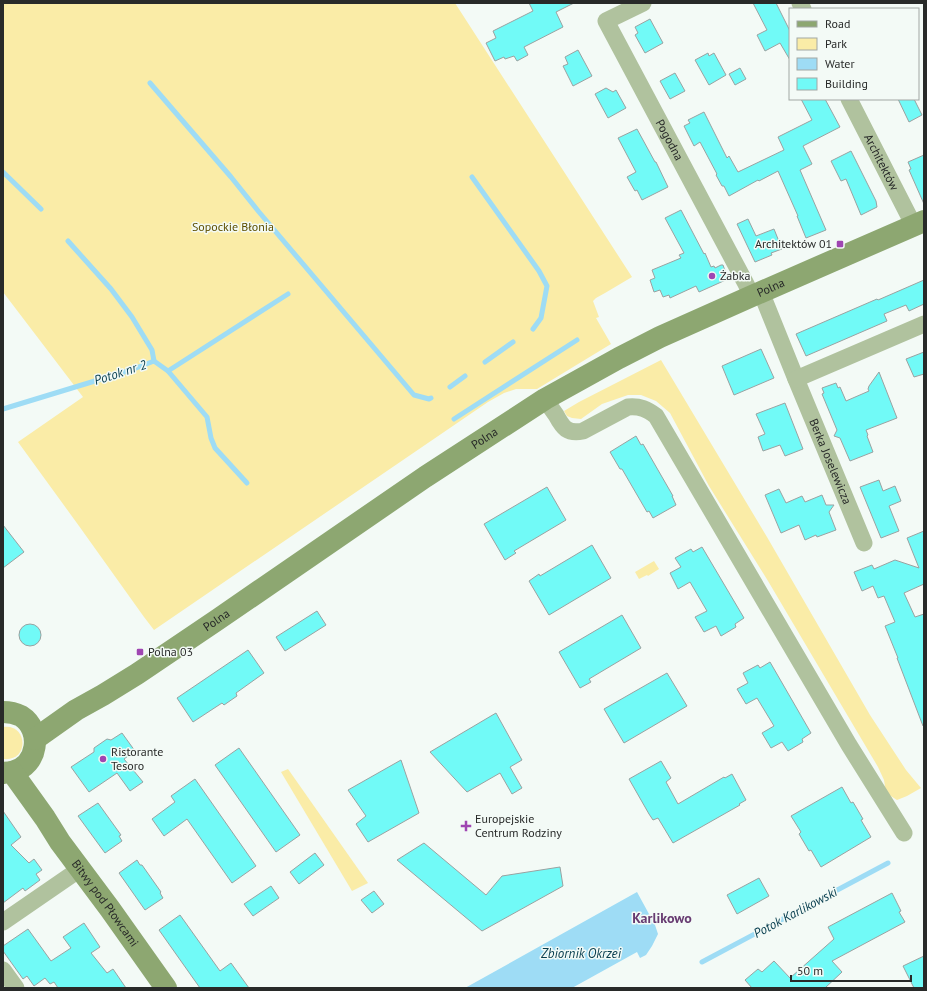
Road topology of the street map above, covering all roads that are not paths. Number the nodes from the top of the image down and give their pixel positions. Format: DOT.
graph roads {
  1 [pos="643,3"];
  2 [pos="850,100"];
  3 [pos="919,224"];
  4 [pos="757,294"];
  5 [pos="924,324"];
  6 [pos="796,379"];
  7 [pos="544,399"];
  8 [pos="864,543"];
  9 [pos="3,712"];
  10 [pos="32,731"];
  11 [pos="14,769"];
  12 [pos="904,833"];
  13 [pos="80,869"];
  14 [pos="3,922"];
  15 [pos="3,970"];
  16 [pos="16,988"];
  17 [pos="166,988"];
  1 -- 4 [label="street, Pogodna"];
  2 -- 3 [label="street, Architektów"];
  3 -- 4 [label="street, Polna"];
  4 -- 6 [label="street, Berka Joselewicza"];
  4 -- 7 [label="street, Polna"];
  5 -- 6 [label="street"];
  6 -- 8 [label="street, Berka Joselewicza"];
  7 -- 10 [label="street, Polna"];
  7 -- 12 [label="street"];
  9 -- 10 [label="street"];
  10 -- 11 [label="street"];
  11 -- 13 [label="street, Bitwy pod Płowcami"];
  13 -- 14 [label="street"];
  13 -- 17 [label="street, Bitwy pod Płowcami"];
  15 -- 16 [label="street"];
}
